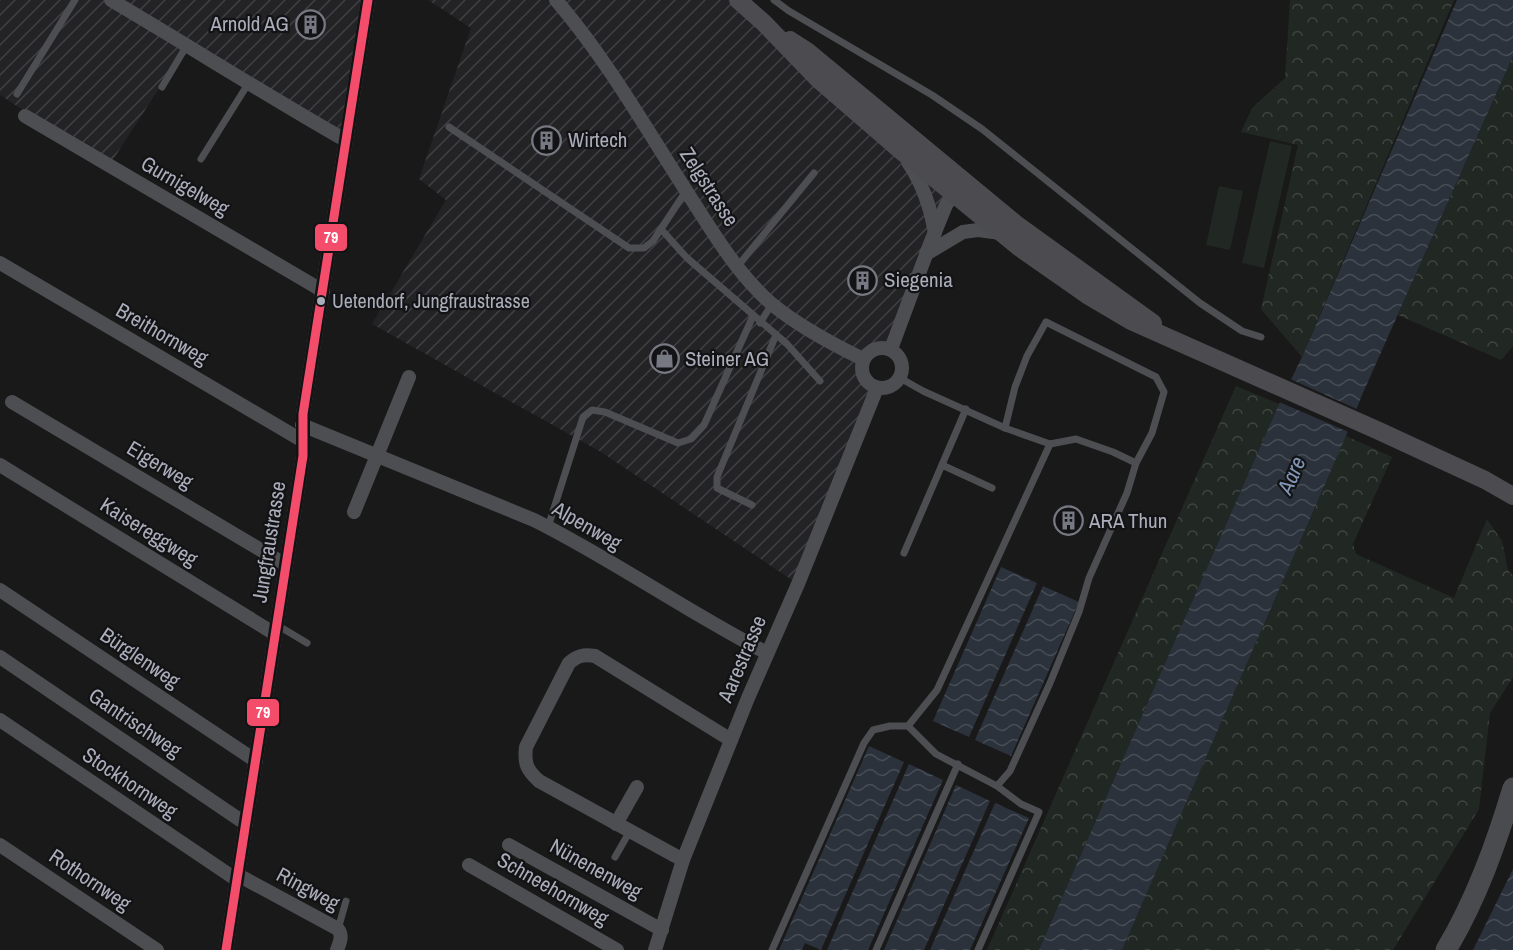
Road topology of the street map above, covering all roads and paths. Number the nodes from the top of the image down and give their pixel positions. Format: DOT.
graph roads {
  1 [pos="75,0"];
  2 [pos="111,0"];
  3 [pos="556,0"];
  4 [pos="738,0"];
  5 [pos="774,0"];
  6 [pos="366,1"];
  7 [pos="764,23"];
  8 [pos="187,45"];
  9 [pos="248,84"];
  10 [pos="162,87"];
  11 [pos="17,94"];
  12 [pos="25,116"];
  13 [pos="449,127"];
  14 [pos="345,140"];
  15 [pos="900,150"];
  16 [pos="201,159"];
  17 [pos="814,173"];
  18 [pos="958,187"];
  19 [pos="686,191"];
  20 [pos="660,230"];
  21 [pos="1001,232"];
  22 [pos="935,233"];
  23 [pos="926,254"];
  24 [pos="0,263"];
  25 [pos="737,267"];
  26 [pos="323,291"];
  27 [pos="772,304"];
  28 [pos="753,316"];
  29 [pos="760,323"];
  30 [pos="776,335"];
  31 [pos="1261,336"];
  32 [pos="1174,339"];
  33 [pos="891,349"];
  34 [pos="863,359"];
  35 [pos="409,377"];
  36 [pos="900,378"];
  37 [pos="820,381"];
  38 [pos="877,388"];
  39 [pos="12,402"];
  40 [pos="966,409"];
  41 [pos="302,425"];
  42 [pos="1005,428"];
  43 [pos="303,441"];
  44 [pos="1050,444"];
  45 [pos="378,456"];
  46 [pos="1136,463"];
  47 [pos="0,465"];
  48 [pos="942,465"];
  49 [pos="992,488"];
  50 [pos="1513,496"];
  51 [pos="752,505"];
  52 [pos="354,512"];
  53 [pos="548,527"];
  54 [pos="904,553"];
  55 [pos="286,565"];
  56 [pos="0,590"];
  57 [pos="276,629"];
  58 [pos="307,643"];
  59 [pos="767,653"];
  60 [pos="0,657"];
  61 [pos="0,720"];
  62 [pos="908,726"];
  63 [pos="731,740"];
  64 [pos="256,761"];
  65 [pos="958,764"];
  66 [pos="997,786"];
  67 [pos="638,787"];
  68 [pos="1513,788"];
  69 [pos="246,824"];
  70 [pos="616,824"];
  71 [pos="630,831"];
  72 [pos="0,845"];
  73 [pos="509,845"];
  74 [pos="615,857"];
  75 [pos="683,861"];
  76 [pos="469,865"];
  77 [pos="238,878"];
  78 [pos="346,901"];
  79 [pos="338,929"];
  80 [pos="662,930"];
  81 [pos="157,950"];
  82 [pos="226,950"];
  83 [pos="337,950"];
  84 [pos="617,950"];
  85 [pos="655,950"];
  86 [pos="772,950"];
  87 [pos="876,950"];
  88 [pos="978,950"];
  89 [pos="1446,950"];
  1 -- 11 [label="lane"];
  2 -- 8 [label="street"];
  3 -- 19 [label="street, Zelgstrasse"];
  4 -- 7 [label="main road"];
  5 -- 31 [label="lane"];
  6 -- 14 [label="street, Jungfraustrasse"];
  7 -- 15 [label="main road"];
  7 -- 18 [label="main road"];
  8 -- 9 [label="street"];
  8 -- 10 [label="lane"];
  9 -- 14 [label="street"];
  9 -- 16 [label="lane"];
  12 -- 26 [label="street, Gurnigelweg"];
  13 -- 20 [label="lane"];
  14 -- 26 [label="street, Jungfraustrasse"];
  15 -- 18 [label="main road"];
  15 -- 22 [label="street"];
  17 -- 25 [label="lane"];
  18 -- 21 [label="main road"];
  18 -- 22 [label="street"];
  18 -- 32 [label="main road"];
  19 -- 20 [label="lane"];
  19 -- 25 [label="street, Zelgstrasse"];
  20 -- 28 [label="lane"];
  21 -- 23 [label="street"];
  21 -- 32 [label="main road"];
  22 -- 23 [label="street"];
  23 -- 33 [label="street"];
  24 -- 43 [label="street, Breithornweg"];
  25 -- 27 [label="street, Zelgstrasse"];
  26 -- 41 [label="street, Jungfraustrasse"];
  27 -- 29 [label="lane"];
  27 -- 34 [label="street, Zelgstrasse"];
  28 -- 29 [label="lane"];
  28 -- 53 [label="lane"];
  29 -- 30 [label="lane"];
  30 -- 37 [label="lane"];
  30 -- 51 [label="lane"];
  32 -- 50 [label="main road"];
  33 -- 34 [label="street"];
  33 -- 36 [label="street"];
  34 -- 38 [label="street"];
  35 -- 45 [label="street"];
  36 -- 38 [label="street"];
  36 -- 40 [label="lane"];
  38 -- 59 [label="street, Aarestrasse"];
  39 -- 55 [label="street, Eigerweg"];
  40 -- 42 [label="lane"];
  40 -- 48 [label="lane"];
  41 -- 43 [label="street, Jungfraustrasse"];
  41 -- 45 [label="street, Alpenweg"];
  42 -- 44 [label="lane"];
  42 -- 46 [label="lane"];
  43 -- 55 [label="street, Jungfraustrasse"];
  44 -- 46 [label="lane"];
  44 -- 62 [label="lane"];
  45 -- 52 [label="street"];
  45 -- 53 [label="street, Alpenweg"];
  46 -- 66 [label="lane"];
  47 -- 57 [label="street, Kaisereggweg"];
  48 -- 49 [label="lane"];
  48 -- 54 [label="lane"];
  53 -- 59 [label="street, Alpenweg"];
  55 -- 57 [label="street, Jungfraustrasse"];
  56 -- 64 [label="street, Bürglenweg"];
  57 -- 58 [label="lane"];
  57 -- 64 [label="street, Jungfraustrasse"];
  59 -- 63 [label="street, Aarestrasse"];
  60 -- 69 [label="street, Gantrischweg"];
  61 -- 77 [label="street, Stockhornweg"];
  62 -- 65 [label="lane"];
  62 -- 86 [label="lane"];
  63 -- 70 [label="street"];
  63 -- 75 [label="street, Aarestrasse"];
  64 -- 69 [label="street, Jungfraustrasse"];
  65 -- 66 [label="lane"];
  65 -- 87 [label="lane"];
  66 -- 88 [label="lane"];
  67 -- 70 [label="street"];
  68 -- 89 [label="highway"];
  69 -- 77 [label="street, Jungfraustrasse"];
  70 -- 71 [label="street"];
  71 -- 74 [label="lane"];
  71 -- 75 [label="street"];
  72 -- 81 [label="street, Rothornweg"];
  73 -- 80 [label="street, Nünenenweg"];
  75 -- 80 [label="street, Aarestrasse"];
  76 -- 84 [label="street, Schneehornweg"];
  77 -- 79 [label="street, Ringweg"];
  77 -- 82 [label="street, Jungfraustrasse"];
  78 -- 79 [label="lane"];
  79 -- 83 [label="street, Ringweg"];
  80 -- 85 [label="street, Aarestrasse"];
}
